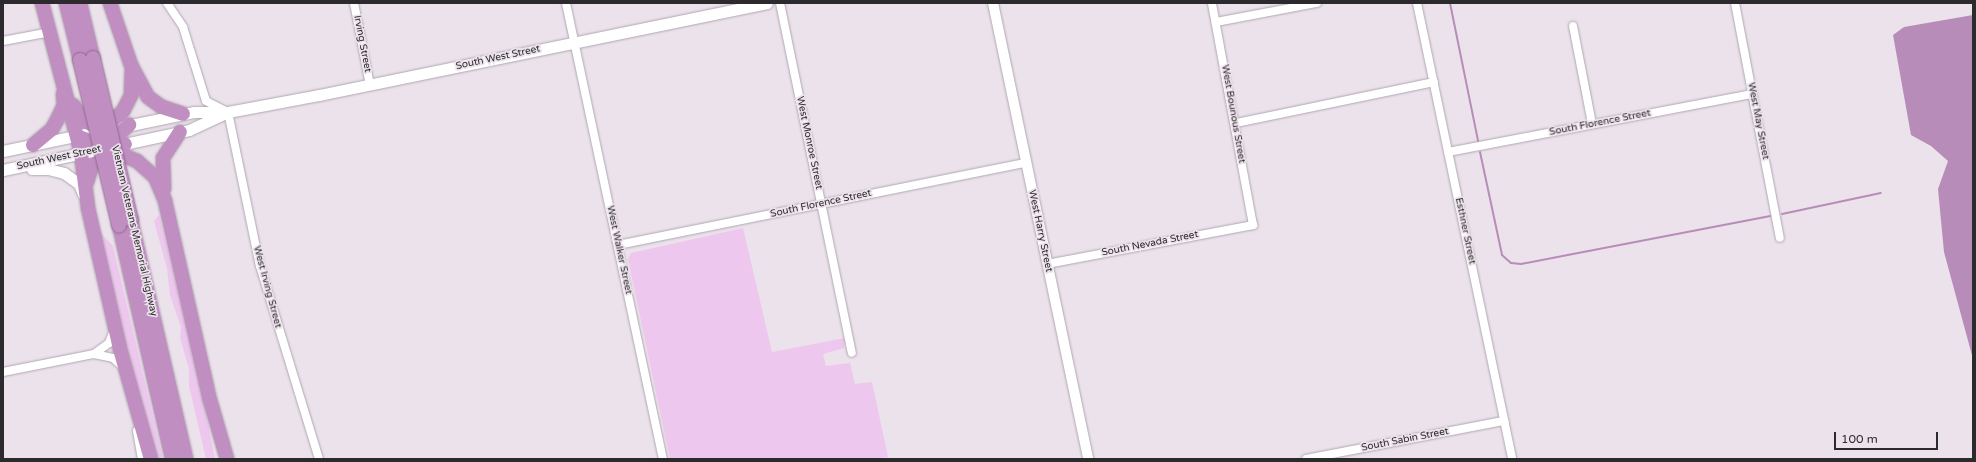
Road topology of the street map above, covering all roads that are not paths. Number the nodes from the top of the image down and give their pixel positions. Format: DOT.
graph roads {
  1 [pos="42,3"];
  2 [pos="66,3"];
  3 [pos="80,3"];
  4 [pos="110,3"];
  5 [pos="167,3"];
  6 [pos="354,3"];
  7 [pos="566,3"];
  8 [pos="766,3"];
  9 [pos="780,3"];
  10 [pos="993,3"];
  11 [pos="1212,3"];
  12 [pos="1317,3"];
  13 [pos="1417,3"];
  14 [pos="1735,3"];
  15 [pos="1216,22"];
  16 [pos="1573,26"];
  17 [pos="50,32"];
  18 [pos="3,41"];
  19 [pos="574,42"];
  20 [pos="86,59"];
  21 [pos="58,62"];
  22 [pos="131,65"];
  23 [pos="1434,82"];
  24 [pos="370,85"];
  25 [pos="64,86"];
  26 [pos="1753,94"];
  27 [pos="123,111"];
  28 [pos="228,112"];
  29 [pos="183,114"];
  30 [pos="81,119"];
  31 [pos="1236,123"];
  32 [pos="1592,124"];
  33 [pos="129,125"];
  34 [pos="180,132"];
  35 [pos="77,136"];
  36 [pos="100,143"];
  37 [pos="33,145"];
  38 [pos="125,150"];
  39 [pos="3,151"];
  40 [pos="1448,152"];
  41 [pos="1026,163"];
  42 [pos="92,166"];
  43 [pos="5,169"];
  44 [pos="87,201"];
  45 [pos="165,201"];
  46 [pos="821,204"];
  47 [pos="125,222"];
  48 [pos="1253,225"];
  49 [pos="1780,238"];
  50 [pos="618,245"];
  51 [pos="1047,264"];
  52 [pos="155,323"];
  53 [pos="115,327"];
  54 [pos="94,354"];
  55 [pos="852,354"];
  56 [pos="125,370"];
  57 [pos="3,372"];
  58 [pos="130,391"];
  59 [pos="210,400"];
  60 [pos="1504,421"];
  61 [pos="142,459"];
  62 [pos="151,459"];
  63 [pos="172,459"];
  64 [pos="186,459"];
  65 [pos="191,459"];
  66 [pos="220,459"];
  67 [pos="227,459"];
  68 [pos="319,459"];
  69 [pos="663,459"];
  70 [pos="1088,459"];
  71 [pos="1306,459"];
  72 [pos="1512,459"];
  1 -- 17 [label="highway"];
  2 -- 20 [label="highway, Vietnam Veterans Memorial Highway"];
  3 -- 20 [label="highway, Vietnam Veterans Memorial Highway"];
  4 -- 22 [label="highway"];
  5 -- 28 [label="street"];
  6 -- 24 [label="street, Irving Street"];
  7 -- 19 [label="street, West Walker Street"];
  8 -- 19 [label="main road, South West Street"];
  9 -- 46 [label="street, West Monroe Street"];
  10 -- 41 [label="street, West Harry Street"];
  11 -- 15 [label="street, West Bounous Street"];
  12 -- 15 [label="street"];
  13 -- 23 [label="street, Esthner Street"];
  14 -- 26 [label="street, West May Street"];
  15 -- 31 [label="street, West Bounous Street"];
  16 -- 32 [label="street"];
  17 -- 18 [label="street"];
  17 -- 21 [label="highway"];
  19 -- 24 [label="main road, South West Street"];
  19 -- 50 [label="street, West Walker Street"];
  20 -- 47 [label="highway, Vietnam Veterans Memorial Highway, bridge"];
  21 -- 25 [label="highway"];
  21 -- 37 [label="highway"];
  22 -- 27 [label="highway"];
  22 -- 29 [label="highway"];
  23 -- 31 [label="street"];
  23 -- 40 [label="street, Esthner Street"];
  24 -- 28 [label="main road, South West Street"];
  25 -- 30 [label="highway"];
  25 -- 35 [label="highway"];
  26 -- 32 [label="street, South Florence Street"];
  26 -- 49 [label="street, West May Street"];
  27 -- 30 [label="highway"];
  27 -- 36 [label="highway"];
  28 -- 29 [label="main road, South West Street"];
  28 -- 34 [label="main road, South West Street"];
  28 -- 68 [label="street, West Irving Street"];
  29 -- 33 [label="main road, South West Street"];
  30 -- 36 [label="highway"];
  31 -- 48 [label="street, West Bounous Street"];
  32 -- 40 [label="street, South Florence Street"];
  33 -- 36 [label="highway"];
  34 -- 38 [label="main road, South West Street"];
  34 -- 45 [label="highway"];
  35 -- 36 [label="highway"];
  35 -- 36 [label="main road, South West Street"];
  35 -- 37 [label="main road, South West Street"];
  36 -- 38 [label="highway"];
  36 -- 42 [label="highway"];
  36 -- 43 [label="main road, South West Street"];
  36 -- 44 [label="highway"];
  37 -- 39 [label="main road, South West Street"];
  38 -- 42 [label="highway"];
  38 -- 45 [label="highway"];
  40 -- 60 [label="street, Esthner Street"];
  41 -- 46 [label="street, South Florence Street"];
  41 -- 51 [label="street, West Harry Street"];
  42 -- 44 [label="highway"];
  43 -- 44 [label="main road"];
  44 -- 53 [label="highway"];
  45 -- 59 [label="highway"];
  46 -- 50 [label="street, South Florence Street"];
  46 -- 55 [label="street, West Monroe Street"];
  47 -- 52 [label="highway, Vietnam Veterans Memorial Highway"];
  47 -- 63 [label="highway, Vietnam Veterans Memorial Highway"];
  48 -- 51 [label="street, South Nevada Street"];
  50 -- 69 [label="street, West Walker Street"];
  51 -- 70 [label="street, West Harry Street"];
  52 -- 64 [label="highway, Vietnam Veterans Memorial Highway"];
  52 -- 65 [label="highway"];
  53 -- 54 [label="street"];
  53 -- 56 [label="highway"];
  54 -- 56 [label="street"];
  54 -- 57 [label="street"];
  56 -- 58 [label="highway"];
  58 -- 61 [label="street"];
  58 -- 62 [label="highway"];
  59 -- 66 [label="highway"];
  59 -- 67 [label="highway"];
  60 -- 71 [label="street, South Sabin Street"];
  60 -- 72 [label="street, Esthner Street"];
}
